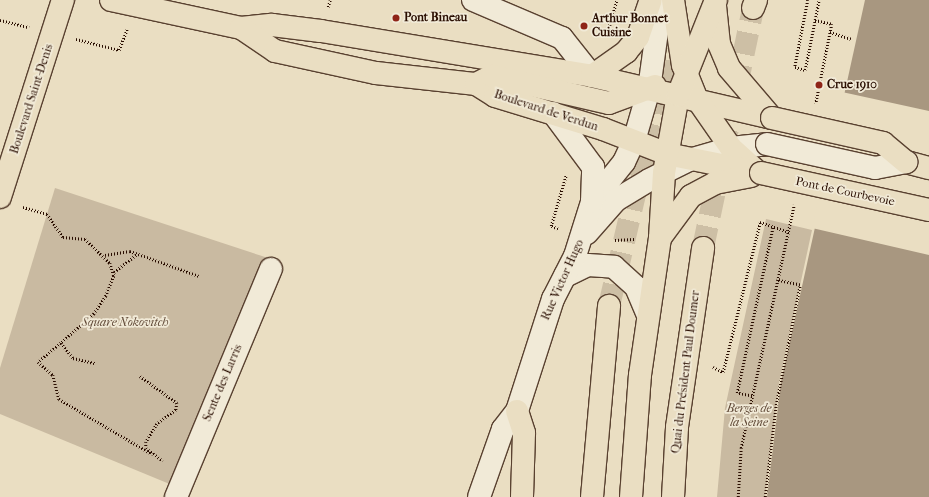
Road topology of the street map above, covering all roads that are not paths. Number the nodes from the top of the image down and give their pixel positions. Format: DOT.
graph roads {
  1 [pos="63,0"];
  2 [pos="111,0"];
  3 [pos="473,0"];
  4 [pos="651,0"];
  5 [pos="656,0"];
  6 [pos="673,0"];
  7 [pos="716,1"];
  8 [pos="241,28"];
  9 [pos="687,63"];
  10 [pos="592,76"];
  11 [pos="476,84"];
  12 [pos="649,89"];
  13 [pos="687,97"];
  14 [pos="553,113"];
  15 [pos="772,118"];
  16 [pos="634,141"];
  17 [pos="731,148"];
  18 [pos="689,160"];
  19 [pos="906,162"];
  20 [pos="666,163"];
  21 [pos="929,168"];
  22 [pos="761,173"];
  23 [pos="0,197"];
  24 [pos="592,202"];
  25 [pos="929,210"];
  26 [pos="650,239"];
  27 [pos="581,242"];
  28 [pos="703,248"];
  29 [pos="271,269"];
  30 [pos="565,276"];
  31 [pos="610,306"];
  32 [pos="648,315"];
  33 [pos="516,411"];
  34 [pos="176,497"];
  35 [pos="479,497"];
  36 [pos="522,497"];
  37 [pos="592,497"];
  38 [pos="631,497"];
  39 [pos="673,497"];
  1 -- 23 [label="main road, Boulevard Saint-Denis"];
  2 -- 8 [label="main road, Boulevard de Verdun"];
  3 -- 10 [label="street"];
  4 -- 10 [label="main road"];
  5 -- 12 [label="street"];
  6 -- 9 [label="main road"];
  7 -- 9 [label="main road"];
  7 -- 15 [label="main road"];
  8 -- 10 [label="main road, Boulevard de Verdun"];
  8 -- 11 [label="main road, Boulevard de Verdun"];
  9 -- 12 [label="main road"];
  9 -- 13 [label="main road"];
  10 -- 12 [label="main road, Boulevard de Verdun"];
  11 -- 12 [label="main road"];
  11 -- 14 [label="main road, Boulevard de Verdun"];
  12 -- 13 [label="main road, Boulevard de Verdun"];
  12 -- 16 [label="street"];
  13 -- 15 [label="main road, Boulevard de Verdun"];
  13 -- 17 [label="main road"];
  13 -- 20 [label="main road"];
  14 -- 16 [label="main road, Boulevard de Verdun"];
  14 -- 24 [label="street, Rue Victor Hugo"];
  15 -- 19 [label="main road, bridge"];
  16 -- 20 [label="main road, Boulevard de Verdun"];
  16 -- 24 [label="street"];
  17 -- 18 [label="street"];
  17 -- 19 [label="street, bridge"];
  17 -- 22 [label="main road"];
  18 -- 20 [label="street"];
  18 -- 22 [label="main road"];
  19 -- 21 [label="main road"];
  20 -- 26 [label="main road"];
  20 -- 27 [label="street"];
  22 -- 25 [label="main road, Pont de Courbevoie, bridge"];
  22 -- 26 [label="main road"];
  24 -- 27 [label="street, Rue Victor Hugo"];
  26 -- 32 [label="main road"];
  27 -- 30 [label="street, Rue Victor Hugo"];
  28 -- 39 [label="main road, Quai du Président Paul Doumer"];
  29 -- 34 [label="street, Sente des Larris"];
  30 -- 32 [label="street"];
  30 -- 33 [label="street, Rue Victor Hugo"];
  31 -- 37 [label="main road"];
  32 -- 38 [label="main road"];
  33 -- 35 [label="street, Rue Victor Hugo"];
  33 -- 36 [label="main road"];
}
